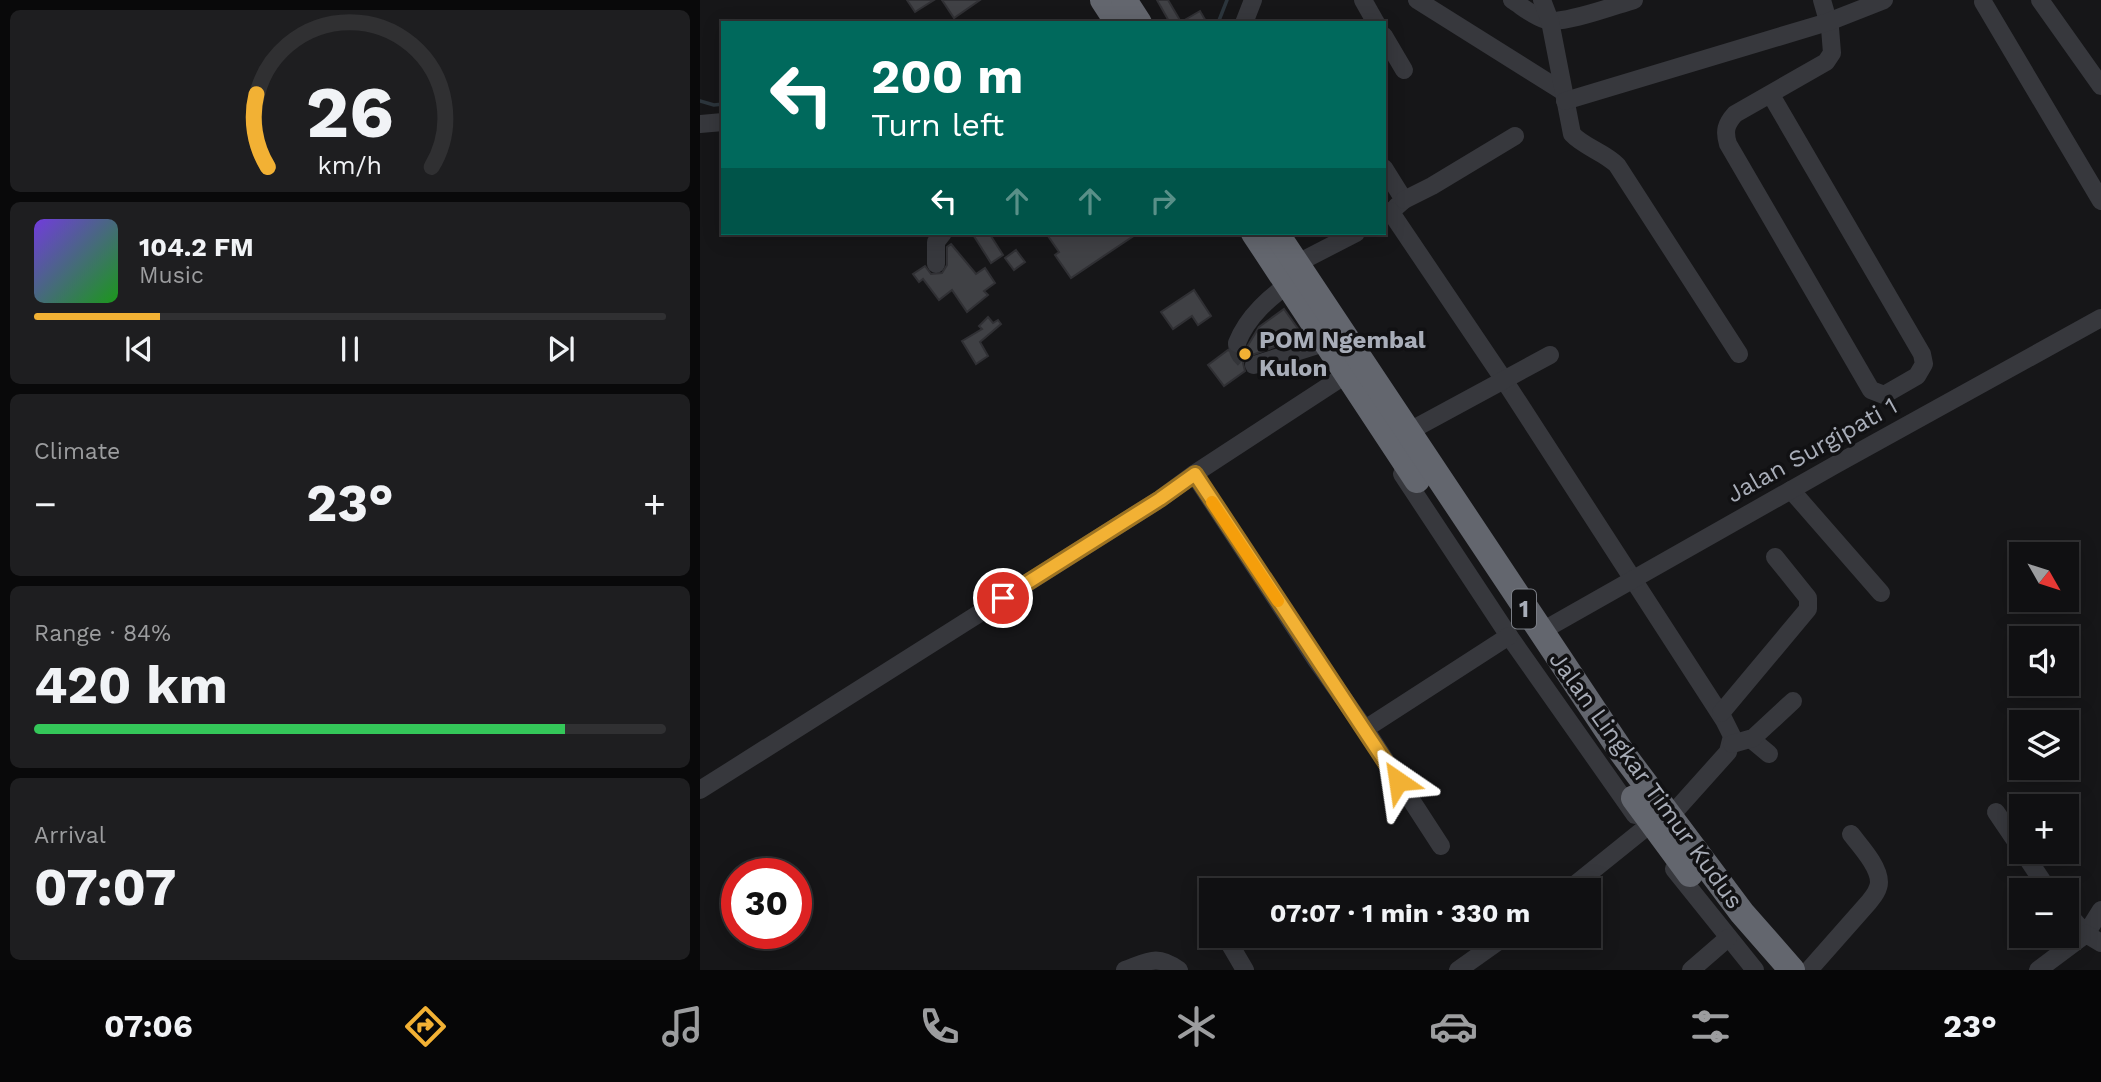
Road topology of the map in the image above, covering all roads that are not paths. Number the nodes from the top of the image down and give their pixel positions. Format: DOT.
graph roads {
  1 [pos="1091,0"];
  2 [pos="1103,0"];
  3 [pos="1124,0"];
  4 [pos="1136,0"];
  5 [pos="1253,0"];
  6 [pos="1363,0"];
  7 [pos="1418,0"];
  8 [pos="1512,0"];
  9 [pos="1542,0"];
  10 [pos="1634,0"];
  11 [pos="1822,0"];
  12 [pos="1884,0"];
  13 [pos="2040,0"];
  14 [pos="1983,2"];
  15 [pos="1105,21"];
  16 [pos="1117,21"];
  17 [pos="1138,21"];
  18 [pos="1151,21"];
  19 [pos="1245,21"];
  20 [pos="1376,21"];
  21 [pos="1550,21"];
  22 [pos="1828,22"];
  23 [pos="1386,39"];
  24 [pos="1404,70"];
  25 [pos="2101,86"];
  26 [pos="1771,95"];
  27 [pos="1564,96"];
  28 [pos="721,122"];
  29 [pos="700,124"];
  30 [pos="1515,136"];
  31 [pos="1386,176"];
  32 [pos="2101,201"];
  33 [pos="1393,209"];
  34 [pos="941,235"];
  35 [pos="1247,235"];
  36 [pos="1256,235"];
  37 [pos="1277,235"];
  38 [pos="1291,235"];
  39 [pos="1353,235"];
  40 [pos="936,264"];
  41 [pos="1293,273"];
  42 [pos="2101,318"];
  43 [pos="1333,335"];
  44 [pos="1237,343"];
  45 [pos="1739,354"];
  46 [pos="1550,355"];
  47 [pos="1254,365"];
  48 [pos="1343,377"];
  49 [pos="1504,380"];
  50 [pos="1418,427"];
  51 [pos="1195,474"];
  52 [pos="1791,490"];
  53 [pos="1775,557"];
  54 [pos="1632,580"];
  55 [pos="1881,593"];
  56 [pos="1549,628"];
  57 [pos="1509,636"];
  58 [pos="1793,701"];
  59 [pos="1721,713"];
  60 [pos="1364,729"];
  61 [pos="1751,739"];
  62 [pos="1731,744"];
  63 [pos="1769,754"];
  64 [pos="700,790"];
  65 [pos="1676,810"];
  66 [pos="1996,812"];
  67 [pos="1644,829"];
  68 [pos="2009,832"];
  69 [pos="1851,834"];
  70 [pos="1441,846"];
  71 [pos="1583,878"];
  72 [pos="2101,910"];
  73 [pos="2079,925"];
  74 [pos="1728,938"];
  75 [pos="2093,938"];
  76 [pos="1233,948"];
  77 [pos="1489,948"];
  78 [pos="1125,970"];
  79 [pos="1180,970"];
  80 [pos="1245,970"];
  81 [pos="1458,970"];
  82 [pos="1691,970"];
  83 [pos="1755,970"];
  84 [pos="1769,970"];
  85 [pos="1792,970"];
  86 [pos="1808,970"];
  87 [pos="2038,970"];
  1 -- 15 [label="street"];
  2 -- 16 [label="highway"];
  3 -- 17 [label="highway"];
  4 -- 18 [label="street"];
  5 -- 19 [label="street"];
  6 -- 20 [label="street"];
  7 -- 27 [label="street"];
  8 -- 21 [label="street"];
  9 -- 21 [label="street"];
  10 -- 21 [label="street"];
  11 -- 22 [label="street"];
  12 -- 22 [label="street"];
  13 -- 25 [label="street"];
  14 -- 32 [label="street"];
  21 -- 27 [label="street"];
  22 -- 26 [label="street"];
  22 -- 27 [label="street"];
  23 -- 24 [label="street"];
  26 -- 26 [label="street"];
  27 -- 45 [label="street"];
  28 -- 29 [label="street"];
  30 -- 33 [label="street"];
  31 -- 33 [label="street"];
  33 -- 49 [label="street"];
  34 -- 40 [label="street"];
  35 -- 41 [label="street"];
  36 -- 41 [label="highway, Jalan Lingkar Timur Kudus / 1"];
  37 -- 41 [label="highway, Jalan Lingkar Timur Kudus / 1"];
  38 -- 41 [label="street"];
  39 -- 41 [label="street"];
  41 -- 43 [label="highway, Jalan Lingkar Timur Kudus / 1"];
  41 -- 44 [label="street"];
  42 -- 52 [label="street, Jalan Surgipati 1"];
  43 -- 47 [label="street"];
  43 -- 48 [label="highway, Jalan Lingkar Timur Kudus / 1"];
  43 -- 50 [label="street"];
  43 -- 85 [label="highway, Jalan Lingkar Timur Kudus / 1"];
  46 -- 49 [label="street"];
  48 -- 51 [label="street"];
  48 -- 57 [label="street"];
  48 -- 84 [label="highway, Jalan Lingkar Timur Kudus / 1"];
  49 -- 50 [label="street"];
  49 -- 54 [label="street"];
  50 -- 56 [label="street"];
  51 -- 60 [label="street"];
  51 -- 64 [label="street"];
  52 -- 54 [label="street, Jalan Surgipati 1"];
  52 -- 55 [label="street"];
  53 -- 59 [label="street"];
  54 -- 56 [label="street, Jalan Surgipati 1"];
  54 -- 59 [label="street"];
  56 -- 65 [label="street"];
  57 -- 60 [label="street"];
  57 -- 67 [label="street"];
  58 -- 61 [label="street"];
  59 -- 62 [label="street"];
  60 -- 70 [label="street"];
  61 -- 62 [label="street"];
  61 -- 63 [label="street"];
  62 -- 65 [label="street"];
  65 -- 86 [label="street"];
  66 -- 68 [label="street"];
  67 -- 71 [label="street"];
  67 -- 74 [label="street"];
  69 -- 86 [label="street"];
  72 -- 75 [label="street"];
  73 -- 75 [label="street"];
  74 -- 82 [label="street"];
  74 -- 83 [label="street"];
  75 -- 87 [label="street"];
  76 -- 80 [label="street"];
  77 -- 81 [label="street"];
  78 -- 79 [label="street"];
}
